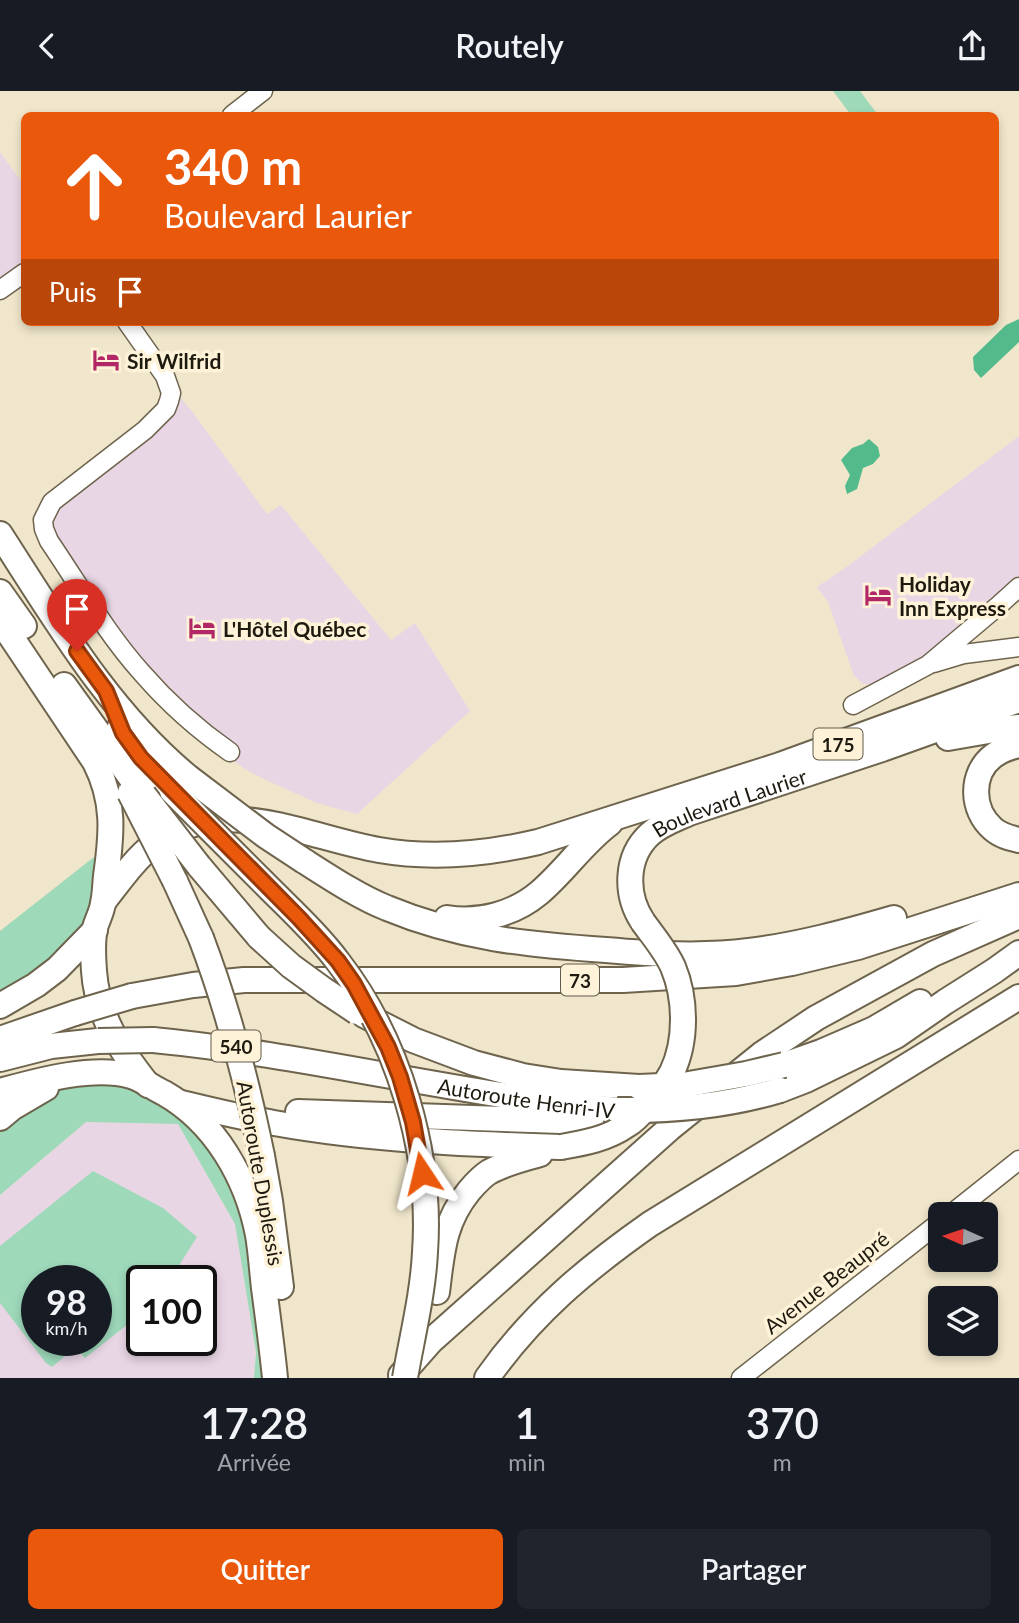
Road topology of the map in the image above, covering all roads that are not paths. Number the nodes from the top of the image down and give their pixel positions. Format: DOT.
graph roads {
  1 [pos="263,91"];
  2 [pos="236,112"];
  3 [pos="21,275"];
  4 [pos="0,290"];
  5 [pos="130,326"];
  6 [pos="0,534"];
  7 [pos="1019,587"];
  8 [pos="0,592"];
  9 [pos="0,616"];
  10 [pos="1019,647"];
  11 [pos="928,665"];
  12 [pos="1016,684"];
  13 [pos="853,705"];
  14 [pos="1019,727"];
  15 [pos="1019,745"];
  16 [pos="882,750"];
  17 [pos="230,752"];
  18 [pos="180,784"];
  19 [pos="135,791"];
  20 [pos="656,804"];
  21 [pos="1019,840"];
  22 [pos="1019,883"];
  23 [pos="350,888"];
  24 [pos="1019,895"];
  25 [pos="104,901"];
  26 [pos="1019,916"];
  27 [pos="95,930"];
  28 [pos="1019,951"];
  29 [pos="1019,997"];
  30 [pos="0,1006"];
  31 [pos="0,1039"];
  32 [pos="0,1059"];
  33 [pos="72,1076"];
  34 [pos="148,1085"];
  35 [pos="0,1091"];
  36 [pos="181,1103"];
  37 [pos="220,1112"];
  38 [pos="609,1116"];
  39 [pos="0,1118"];
  40 [pos="561,1147"];
  41 [pos="1019,1160"];
  42 [pos="966,1202"];
  43 [pos="928,1231"];
  44 [pos="274,1378"];
  45 [pos="289,1378"];
  46 [pos="399,1378"];
  47 [pos="405,1378"];
  48 [pos="421,1378"];
  49 [pos="487,1378"];
  50 [pos="741,1378"];
  1 -- 2 [label="street"];
  3 -- 4 [label="street"];
  5 -- 17 [label="street"];
  6 -- 18 [label="highway"];
  7 -- 11 [label="street"];
  8 -- 19 [label="highway, Autoroute Duplessis / 540"];
  9 -- 25 [label="highway"];
  10 -- 11 [label="street"];
  11 -- 13 [label="street"];
  12 -- 16 [label="highway, Boulevard Laurier / 175"];
  12 -- 20 [label="highway, Boulevard Laurier / 175"];
  14 -- 16 [label="highway"];
  15 -- 21 [label="highway"];
  16 -- 40 [label="highway, Boulevard Laurier / 175, bridge"];
  18 -- 23 [label="highway, bridge"];
  18 -- 47 [label="highway, bridge"];
  19 -- 28 [label="highway, bridge"];
  19 -- 45 [label="highway, Autoroute Duplessis / 540, bridge"];
  20 -- 23 [label="highway"];
  20 -- 25 [label="highway"];
  22 -- 23 [label="highway"];
  24 -- 31 [label="highway, 73, bridge"];
  25 -- 27 [label="highway"];
  26 -- 46 [label="highway"];
  27 -- 30 [label="highway"];
  27 -- 34 [label="highway"];
  28 -- 38 [label="highway, Autoroute Henri-IV, bridge"];
  29 -- 49 [label="highway"];
  32 -- 38 [label="highway, Autoroute Henri-IV, bridge"];
  33 -- 34 [label="highway"];
  33 -- 35 [label="highway"];
  33 -- 39 [label="highway"];
  34 -- 36 [label="highway"];
  36 -- 37 [label="highway"];
  36 -- 44 [label="highway"];
  37 -- 38 [label="highway"];
  37 -- 40 [label="highway"];
  40 -- 48 [label="highway"];
  41 -- 42 [label="street"];
  43 -- 50 [label="street, Avenue Beaupré"];
}
